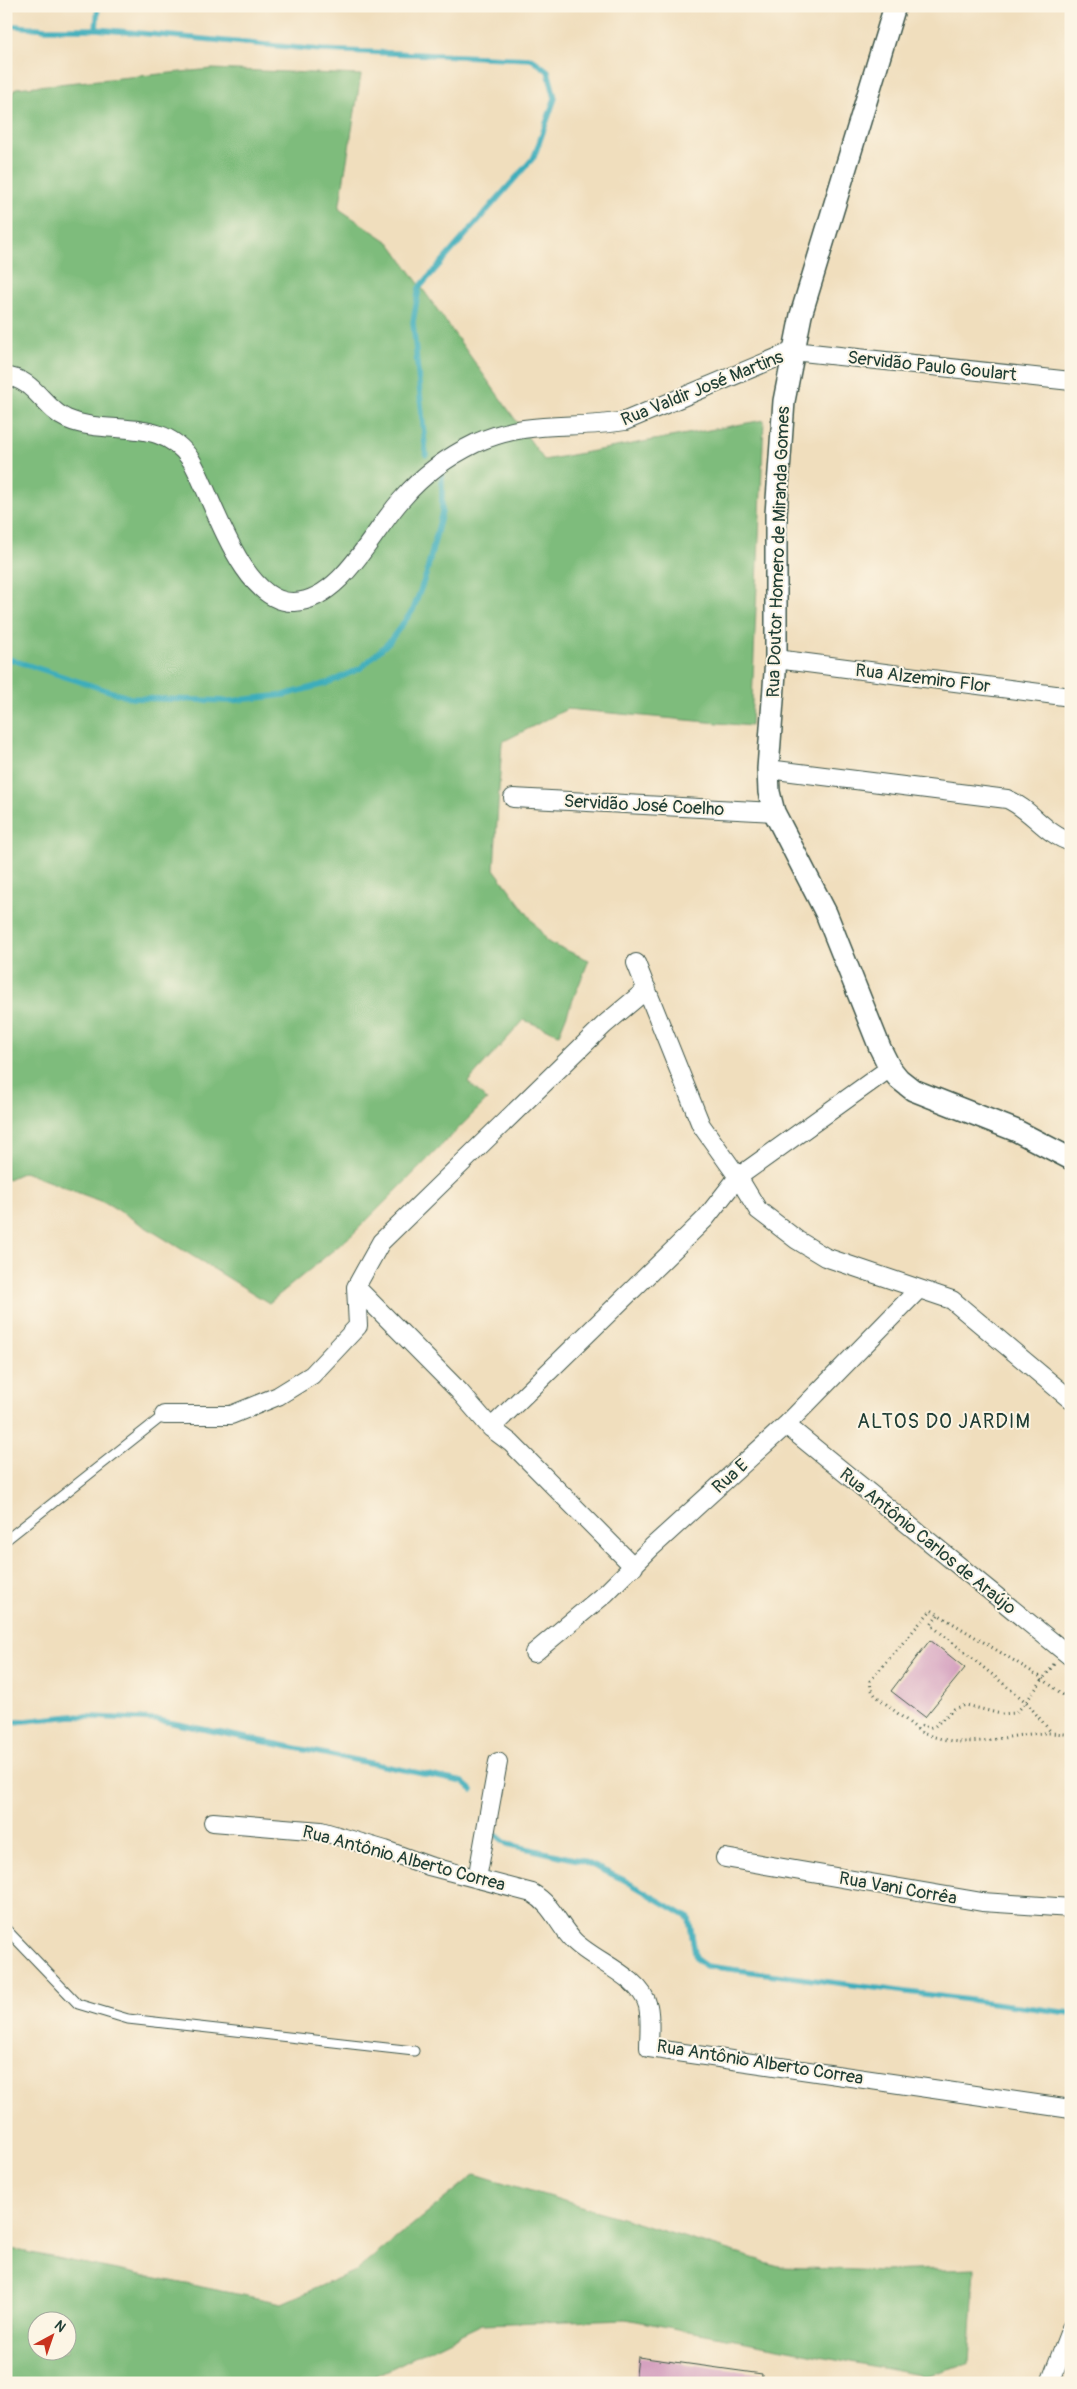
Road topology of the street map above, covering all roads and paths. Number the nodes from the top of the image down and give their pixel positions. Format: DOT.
graph roads {
  1 [pos="895,6"];
  2 [pos="793,351"];
  3 [pos="6,377"];
  4 [pos="1071,381"];
  5 [pos="776,659"];
  6 [pos="1071,696"];
  7 [pos="768,769"];
  8 [pos="513,798"];
  9 [pos="774,812"];
  10 [pos="1071,842"];
  11 [pos="636,963"];
  12 [pos="647,989"];
  13 [pos="890,1068"];
  14 [pos="1071,1159"];
  15 [pos="738,1177"];
  16 [pos="356,1287"];
  17 [pos="918,1290"];
  18 [pos="1071,1400"];
  19 [pos="164,1415"];
  20 [pos="786,1425"];
  21 [pos="491,1428"];
  22 [pos="11,1532"];
  23 [pos="6,1540"];
  24 [pos="634,1567"];
  25 [pos="938,1615"];
  26 [pos="534,1653"];
  27 [pos="1067,1654"];
  28 [pos="1042,1679"];
  29 [pos="1071,1701"];
  30 [pos="1026,1702"];
  31 [pos="922,1725"];
  32 [pos="1051,1732"];
  33 [pos="1071,1735"];
  34 [pos="498,1762"];
  35 [pos="213,1822"];
  36 [pos="725,1858"];
  37 [pos="477,1879"];
  38 [pos="1071,1908"];
  39 [pos="6,1929"];
  40 [pos="414,2051"];
  41 [pos="1071,2109"];
  42 [pos="1071,2328"];
  43 [pos="1050,2383"];
  1 -- 2 [label="street, Rua Doutor Homero de Miranda Gomes"];
  2 -- 3 [label="street, Rua Valdir José Martins"];
  2 -- 4 [label="street, Servidão Paulo Goulart"];
  2 -- 5 [label="street, Rua Doutor Homero de Miranda Gomes"];
  5 -- 6 [label="street, Rua Alzemiro Flor"];
  5 -- 7 [label="street, Rua Doutor Homero de Miranda Gomes"];
  7 -- 9 [label="street, Rua Doutor Homero de Miranda Gomes"];
  7 -- 10 [label="street"];
  8 -- 9 [label="street, Servidão José Coelho"];
  9 -- 13 [label="street, Rua Doutor Homero de Miranda Gomes"];
  11 -- 12 [label="street"];
  12 -- 15 [label="street"];
  12 -- 16 [label="street"];
  13 -- 14 [label="street, Rua Doutor Homero de Miranda Gomes"];
  13 -- 15 [label="street"];
  15 -- 17 [label="street"];
  15 -- 21 [label="street"];
  16 -- 19 [label="street"];
  16 -- 21 [label="street"];
  17 -- 18 [label="street"];
  17 -- 20 [label="street, Rua E"];
  19 -- 22 [label="lane"];
  20 -- 24 [label="street, Rua E"];
  20 -- 27 [label="street, Rua Antônio Carlos de Araújo"];
  21 -- 24 [label="street"];
  22 -- 23 [label="lane"];
  24 -- 26 [label="street, Rua E"];
  25 -- 28 [label="path"];
  25 -- 30 [label="path"];
  25 -- 32 [label="path"];
  27 -- 28 [label="path"];
  28 -- 29 [label="path"];
  28 -- 30 [label="path"];
  30 -- 31 [label="path"];
  30 -- 32 [label="path"];
  32 -- 33 [label="path"];
  34 -- 37 [label="street"];
  35 -- 37 [label="street, Rua Antônio Alberto Correa"];
  36 -- 38 [label="street, Rua Vani Corrêa"];
  37 -- 41 [label="street, Rua Antônio Alberto Correa"];
  39 -- 40 [label="lane"];
  42 -- 43 [label="street"];
}
